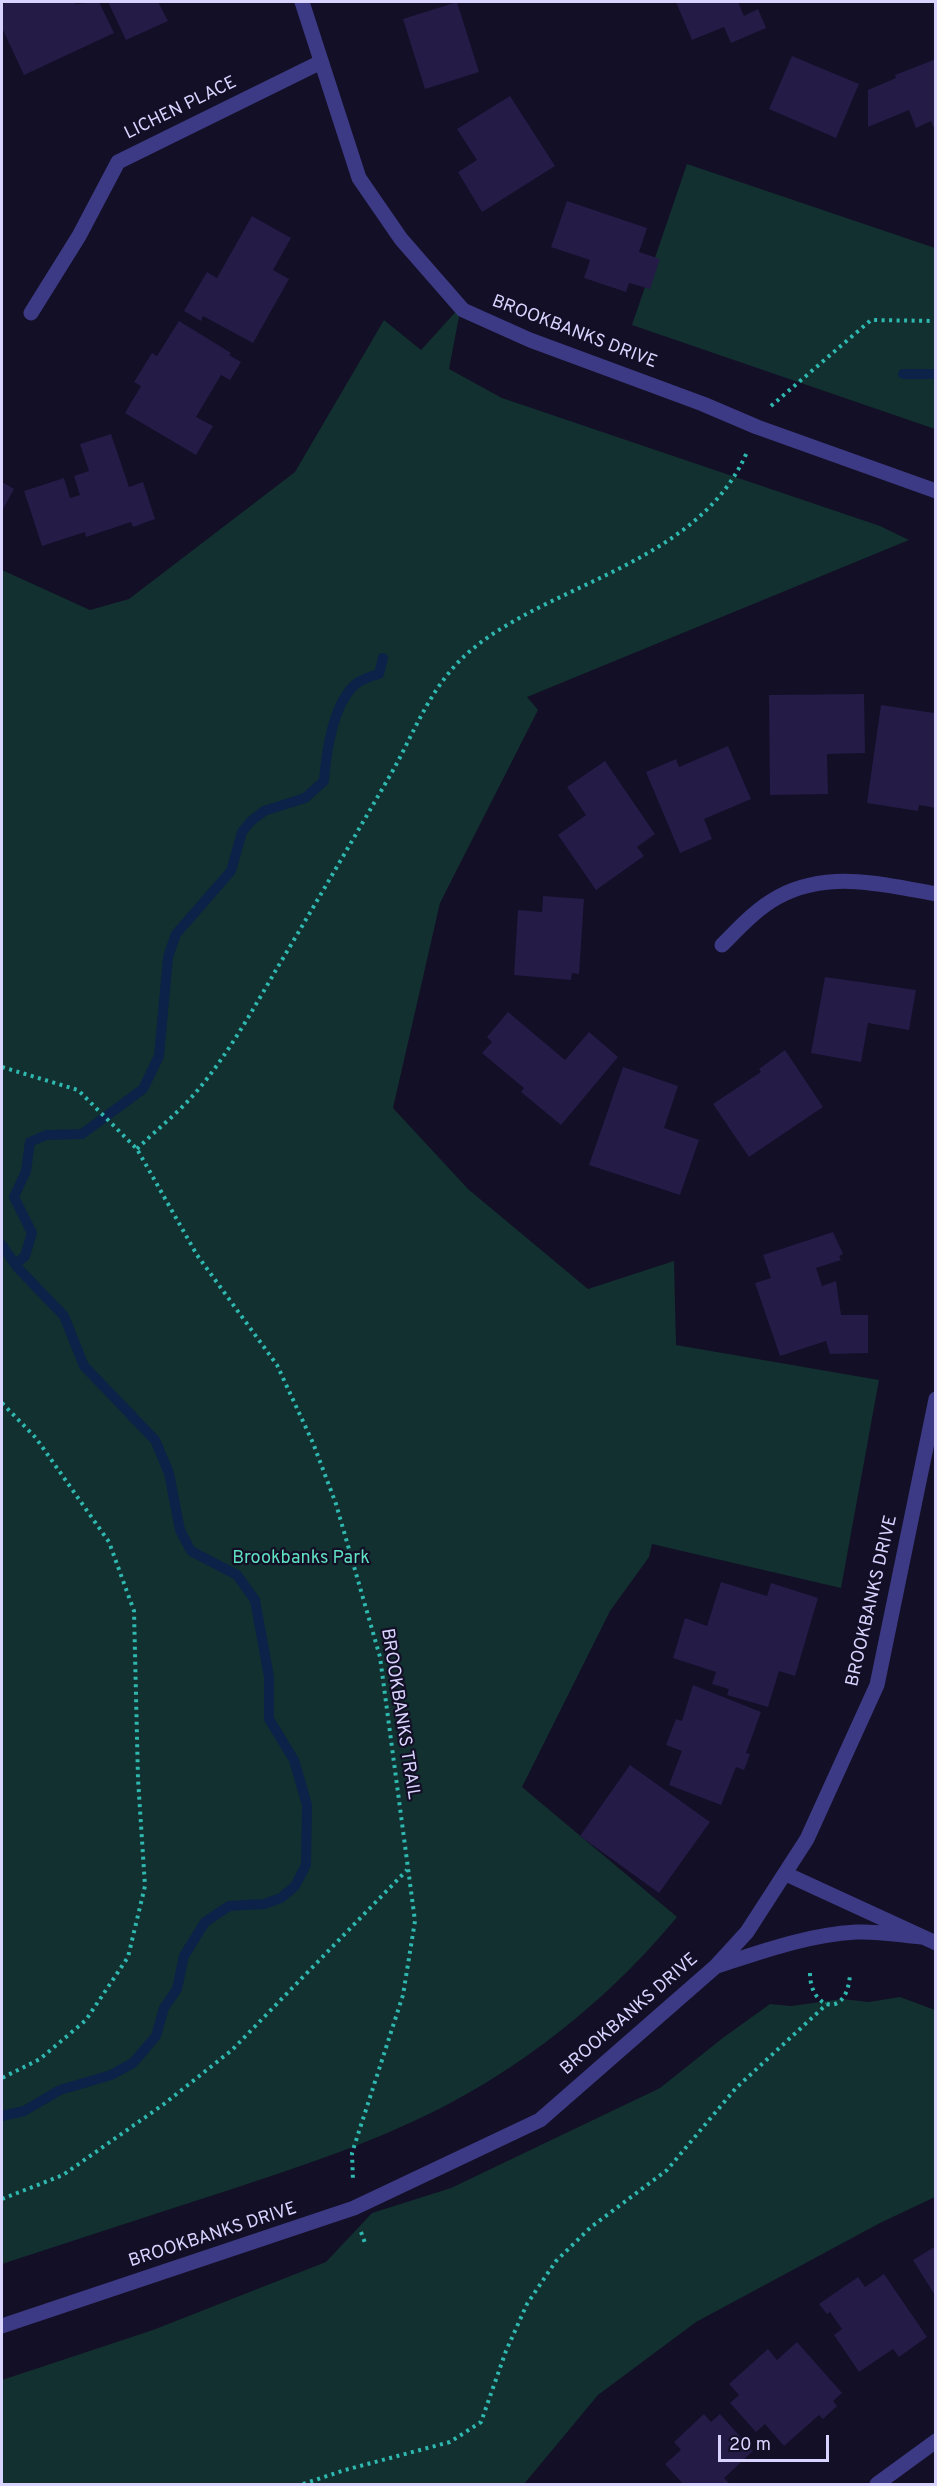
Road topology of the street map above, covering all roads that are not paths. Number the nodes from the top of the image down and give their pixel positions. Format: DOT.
graph roads {
  1 [pos="302,2"];
  2 [pos="321,62"];
  3 [pos="31,313"];
  4 [pos="936,491"];
  5 [pos="936,894"];
  6 [pos="722,945"];
  7 [pos="936,1399"];
  8 [pos="786,1874"];
  9 [pos="928,1940"];
  10 [pos="715,1967"];
  11 [pos="2,2326"];
  12 [pos="936,2441"];
  13 [pos="876,2484"];
  1 -- 2 [label="street, BROOKBANKS DRIVE"];
  2 -- 3 [label="street, LICHEN PLACE"];
  2 -- 4 [label="street, BROOKBANKS DRIVE"];
  5 -- 6 [label="street"];
  7 -- 8 [label="street, BROOKBANKS DRIVE"];
  8 -- 9 [label="street"];
  8 -- 10 [label="street, BROOKBANKS DRIVE"];
  9 -- 10 [label="street"];
  10 -- 11 [label="street, BROOKBANKS DRIVE"];
  12 -- 13 [label="street"];
}
